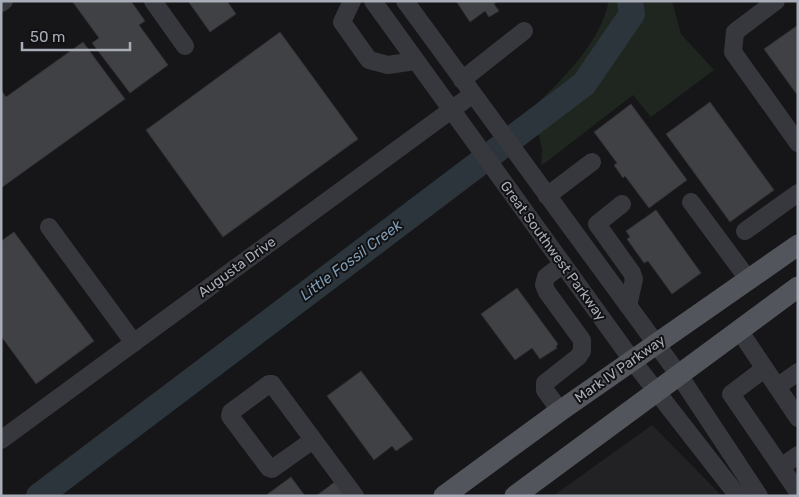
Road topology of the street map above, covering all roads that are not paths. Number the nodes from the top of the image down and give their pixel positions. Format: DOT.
graph roads {
  1 [pos="153,1"];
  2 [pos="352,1"];
  3 [pos="372,1"];
  4 [pos="406,1"];
  5 [pos="776,1"];
  6 [pos="524,31"];
  7 [pos="186,46"];
  8 [pos="415,60"];
  9 [pos="462,80"];
  10 [pos="477,100"];
  11 [pos="455,116"];
  12 [pos="798,143"];
  13 [pos="592,162"];
  14 [pos="798,193"];
  15 [pos="547,196"];
  16 [pos="692,202"];
  17 [pos="622,204"];
  18 [pos="597,224"];
  19 [pos="49,227"];
  20 [pos="745,231"];
  21 [pos="578,238"];
  22 [pos="798,245"];
  23 [pos="563,264"];
  24 [pos="748,280"];
  25 [pos="798,287"];
  26 [pos="628,306"];
  27 [pos="739,330"];
  28 [pos="134,343"];
  29 [pos="656,344"];
  30 [pos="632,360"];
  31 [pos="764,369"];
  32 [pos="798,372"];
  33 [pos="678,375"];
  34 [pos="777,387"];
  35 [pos="656,392"];
  36 [pos="560,411"];
  37 [pos="798,418"];
  38 [pos="2,438"];
  39 [pos="313,440"];
  40 [pos="798,454"];
  41 [pos="781,467"];
  42 [pos="798,492"];
  43 [pos="355,496"];
  44 [pos="444,496"];
  45 [pos="515,496"];
  46 [pos="738,496"];
  47 [pos="760,496"];
  1 -- 7 [label="street"];
  2 -- 8 [label="street"];
  3 -- 8 [label="street, Great Southwest Parkway"];
  4 -- 9 [label="street, Great Southwest Parkway"];
  5 -- 12 [label="street"];
  6 -- 9 [label="street"];
  8 -- 11 [label="street, Great Southwest Parkway"];
  9 -- 10 [label="street, Great Southwest Parkway"];
  10 -- 11 [label="street, Augusta Drive"];
  10 -- 15 [label="street, Great Southwest Parkway"];
  11 -- 23 [label="street, Great Southwest Parkway"];
  11 -- 28 [label="street, Augusta Drive"];
  13 -- 15 [label="street"];
  14 -- 20 [label="street"];
  15 -- 21 [label="street, Great Southwest Parkway"];
  16 -- 24 [label="street"];
  17 -- 18 [label="street"];
  18 -- 21 [label="street"];
  18 -- 26 [label="street"];
  19 -- 28 [label="street"];
  21 -- 26 [label="street, Great Southwest Parkway"];
  22 -- 24 [label="main road, Mark IV Parkway"];
  23 -- 30 [label="street, Great Southwest Parkway"];
  23 -- 36 [label="street"];
  24 -- 29 [label="main road, Mark IV Parkway"];
  25 -- 27 [label="main road"];
  26 -- 29 [label="street, Great Southwest Parkway"];
  27 -- 31 [label="street"];
  27 -- 33 [label="main road"];
  28 -- 38 [label="street, Augusta Drive"];
  29 -- 30 [label="main road, Mark IV Parkway"];
  29 -- 33 [label="street, Great Southwest Parkway"];
  30 -- 35 [label="street, Great Southwest Parkway"];
  30 -- 36 [label="main road, Mark IV Parkway"];
  31 -- 34 [label="street"];
  31 -- 41 [label="street"];
  32 -- 34 [label="street"];
  33 -- 35 [label="main road"];
  33 -- 47 [label="street, Great Southwest Parkway"];
  34 -- 37 [label="street"];
  35 -- 45 [label="main road"];
  35 -- 46 [label="street, Great Southwest Parkway"];
  36 -- 44 [label="main road, Mark IV Parkway"];
  39 -- 39 [label="street"];
  39 -- 43 [label="street"];
  40 -- 41 [label="street"];
  41 -- 42 [label="street"];
}
